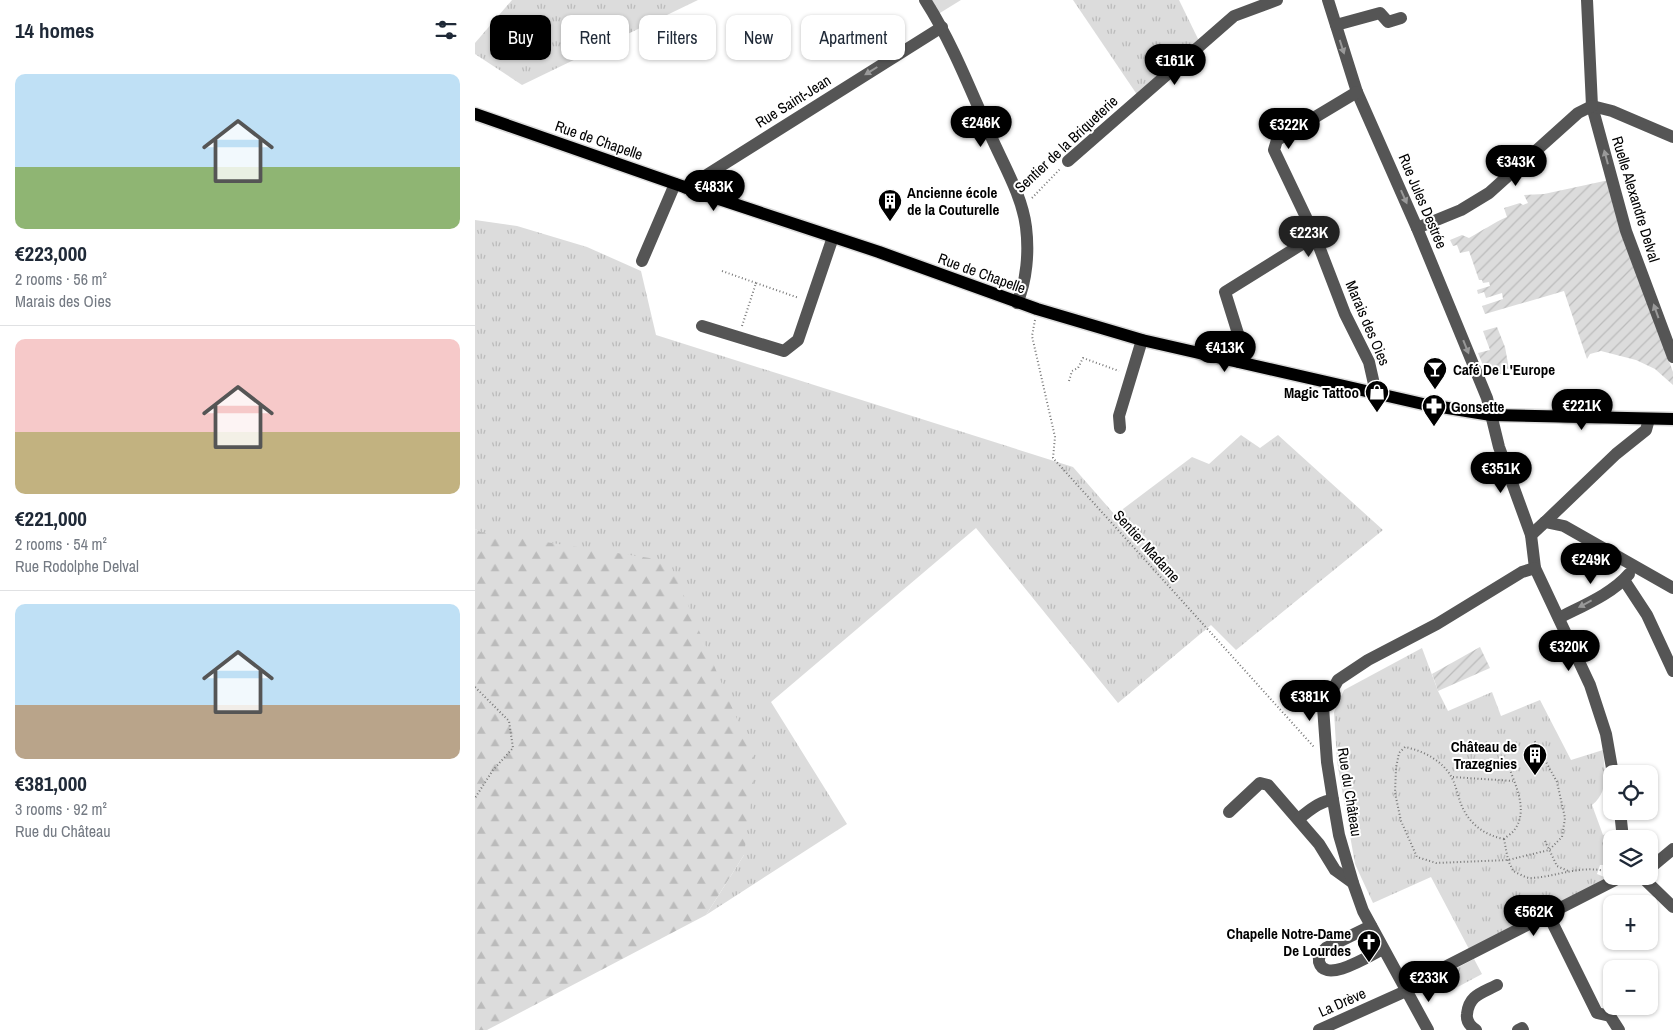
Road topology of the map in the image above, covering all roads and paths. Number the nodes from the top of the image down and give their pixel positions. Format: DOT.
graph roads {
  1 [pos="925,0"];
  2 [pos="1277,0"];
  3 [pos="1328,0"];
  4 [pos="1587,0"];
  5 [pos="1401,18"];
  6 [pos="1336,25"];
  7 [pos="942,27"];
  8 [pos="1357,92"];
  9 [pos="1592,106"];
  10 [pos="475,114"];
  11 [pos="1673,137"];
  12 [pos="1068,161"];
  13 [pos="681,186"];
  14 [pos="1021,208"];
  15 [pos="1417,228"];
  16 [pos="1315,236"];
  17 [pos="833,237"];
  18 [pos="642,261"];
  19 [pos="722,271"];
  20 [pos="756,283"];
  21 [pos="811,302"];
  22 [pos="1017,303"];
  23 [pos="1037,309"];
  24 [pos="703,326"];
  25 [pos="738,337"];
  26 [pos="1141,340"];
  27 [pos="1673,357"];
  28 [pos="1239,362"];
  29 [pos="1130,375"];
  30 [pos="1069,381"];
  31 [pos="1376,393"];
  32 [pos="1491,415"];
  33 [pos="1649,419"];
  34 [pos="1673,419"];
  35 [pos="1120,428"];
  36 [pos="1545,522"];
  37 [pos="1531,535"];
  38 [pos="1636,566"];
  39 [pos="1535,568"];
  40 [pos="1624,580"];
  41 [pos="1673,588"];
  42 [pos="1559,618"];
  43 [pos="1673,671"];
  44 [pos="475,687"];
  45 [pos="1534,740"];
  46 [pos="1314,747"];
  47 [pos="1508,764"];
  48 [pos="1611,765"];
  49 [pos="1452,778"];
  50 [pos="1513,781"];
  51 [pos="475,798"];
  52 [pos="1333,800"];
  53 [pos="1229,812"];
  54 [pos="1298,819"];
  55 [pos="1504,839"];
  56 [pos="1545,841"];
  57 [pos="1673,848"];
  58 [pos="1549,850"];
  59 [pos="1508,860"];
  60 [pos="1658,861"];
  61 [pos="1568,871"];
  62 [pos="1603,871"];
  63 [pos="1353,883"];
  64 [pos="1605,885"];
  65 [pos="1650,885"];
  66 [pos="1673,907"];
  67 [pos="1548,914"];
  68 [pos="1371,926"];
  69 [pos="1383,949"];
  70 [pos="1433,973"];
  71 [pos="1419,980"];
  72 [pos="1497,985"];
  73 [pos="1405,990"];
  74 [pos="1319,1030"];
  75 [pos="1428,1030"];
  76 [pos="1476,1030"];
  77 [pos="1518,1030"];
  78 [pos="1523,1030"];
  79 [pos="1619,1030"];
  1 -- 7 [label="street"];
  2 -- 12 [label="street, Sentier de la Briqueterie"];
  3 -- 6 [label="street, Rue Jules Destrée"];
  4 -- 9 [label="street, Ruelle Alexandre Delval"];
  5 -- 6 [label="street"];
  6 -- 8 [label="street, Rue Jules Destrée, one-way"];
  7 -- 13 [label="street, Rue Saint-Jean, one-way"];
  7 -- 14 [label="street"];
  8 -- 15 [label="street, Rue Jules Destrée, one-way"];
  8 -- 16 [label="street, Marais des Oies"];
  9 -- 11 [label="street"];
  9 -- 15 [label="street"];
  27 -- 9 [label="street, Ruelle Alexandre Delval, one-way"];
  10 -- 13 [label="main road, Rue de Chapelle"];
  12 -- 14 [label="path, Sentier de la Briqueterie"];
  13 -- 17 [label="main road, Rue de Chapelle"];
  13 -- 18 [label="street"];
  14 -- 22 [label="street"];
  15 -- 32 [label="street, Rue Jules Destrée, one-way"];
  16 -- 28 [label="street"];
  16 -- 31 [label="street, Marais des Oies"];
  17 -- 21 [label="street"];
  17 -- 22 [label="main road, Rue de Chapelle"];
  19 -- 20 [label="path"];
  20 -- 21 [label="path"];
  20 -- 25 [label="path"];
  21 -- 25 [label="street"];
  22 -- 23 [label="main road, Rue de Chapelle"];
  23 -- 26 [label="main road, Rue de Chapelle"];
  23 -- 46 [label="path, Sentier Madame"];
  24 -- 25 [label="street"];
  26 -- 28 [label="main road, Rue de Chapelle"];
  26 -- 29 [label="street"];
  28 -- 31 [label="main road, Rue de Chapelle"];
  29 -- 30 [label="path"];
  29 -- 35 [label="street"];
  31 -- 32 [label="main road, Rue de Chapelle"];
  32 -- 33 [label="main road, Rue de Chapelle"];
  32 -- 37 [label="street, Rue Jules Destrée"];
  33 -- 34 [label="main road, Rue de Chapelle"];
  33 -- 36 [label="street"];
  36 -- 37 [label="street"];
  36 -- 38 [label="street"];
  37 -- 39 [label="street, Rue Jules Destrée"];
  38 -- 40 [label="street"];
  38 -- 41 [label="street"];
  39 -- 42 [label="street, Rue Jules Destrée"];
  39 -- 52 [label="street, Rue du Château"];
  40 -- 42 [label="street, one-way"];
  40 -- 43 [label="street"];
  42 -- 48 [label="street, Rue Jules Destrée"];
  44 -- 51 [label="path"];
  45 -- 58 [label="path"];
  47 -- 50 [label="path"];
  49 -- 50 [label="path"];
  49 -- 55 [label="path"];
  49 -- 59 [label="path"];
  50 -- 55 [label="path"];
  52 -- 54 [label="street"];
  52 -- 63 [label="street, Rue du Château"];
  53 -- 54 [label="street"];
  54 -- 63 [label="street"];
  55 -- 59 [label="path"];
  56 -- 58 [label="path"];
  57 -- 60 [label="street"];
  58 -- 59 [label="path"];
  58 -- 61 [label="path"];
  59 -- 61 [label="path"];
  61 -- 62 [label="path"];
  63 -- 68 [label="street, Rue du Château"];
  64 -- 67 [label="street"];
  65 -- 66 [label="street"];
  67 -- 70 [label="street"];
  67 -- 79 [label="street"];
  68 -- 69 [label="street, Rue du Château"];
  68 -- 69 [label="street"];
  69 -- 73 [label="street, Rue du Château"];
  71 -- 73 [label="street, La Drève"];
  72 -- 76 [label="street"];
  73 -- 74 [label="street, La Drève"];
  73 -- 75 [label="street, Rue du Château"];
  77 -- 78 [label="street"];
}
